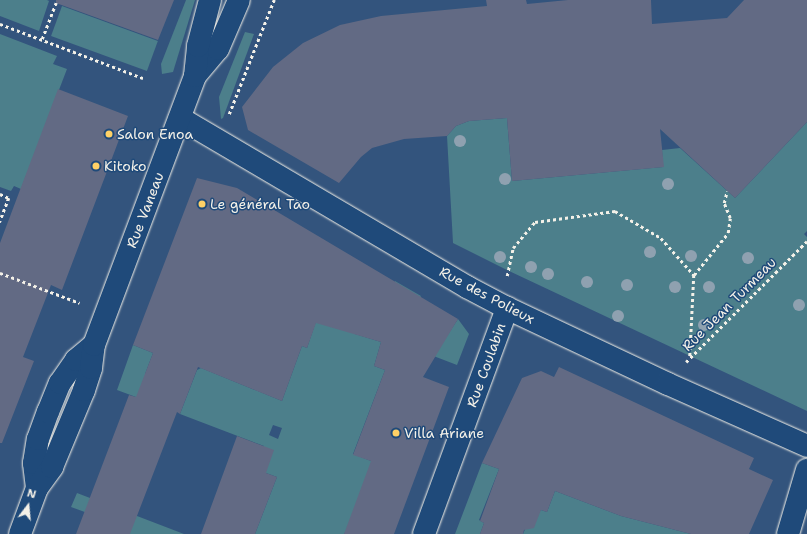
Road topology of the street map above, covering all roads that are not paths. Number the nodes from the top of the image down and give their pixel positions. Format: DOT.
graph roads {
  1 [pos="210,0"];
  2 [pos="239,0"];
  3 [pos="195,76"];
  4 [pos="180,118"];
  5 [pos="507,308"];
  6 [pos="807,446"];
  7 [pos="807,470"];
  8 [pos="20,534"];
  9 [pos="424,534"];
  10 [pos="788,534"];
  1 -- 3 [label="street, Rue Vaneau"];
  2 -- 3 [label="street, Rue Vaneau"];
  3 -- 4 [label="street, Rue Vaneau"];
  4 -- 5 [label="street, Rue des Polieux"];
  4 -- 8 [label="street, Rue Vaneau"];
  5 -- 6 [label="street, Rue des Polieux"];
  5 -- 9 [label="street, Rue Coulabin"];
  7 -- 10 [label="street"];
}
